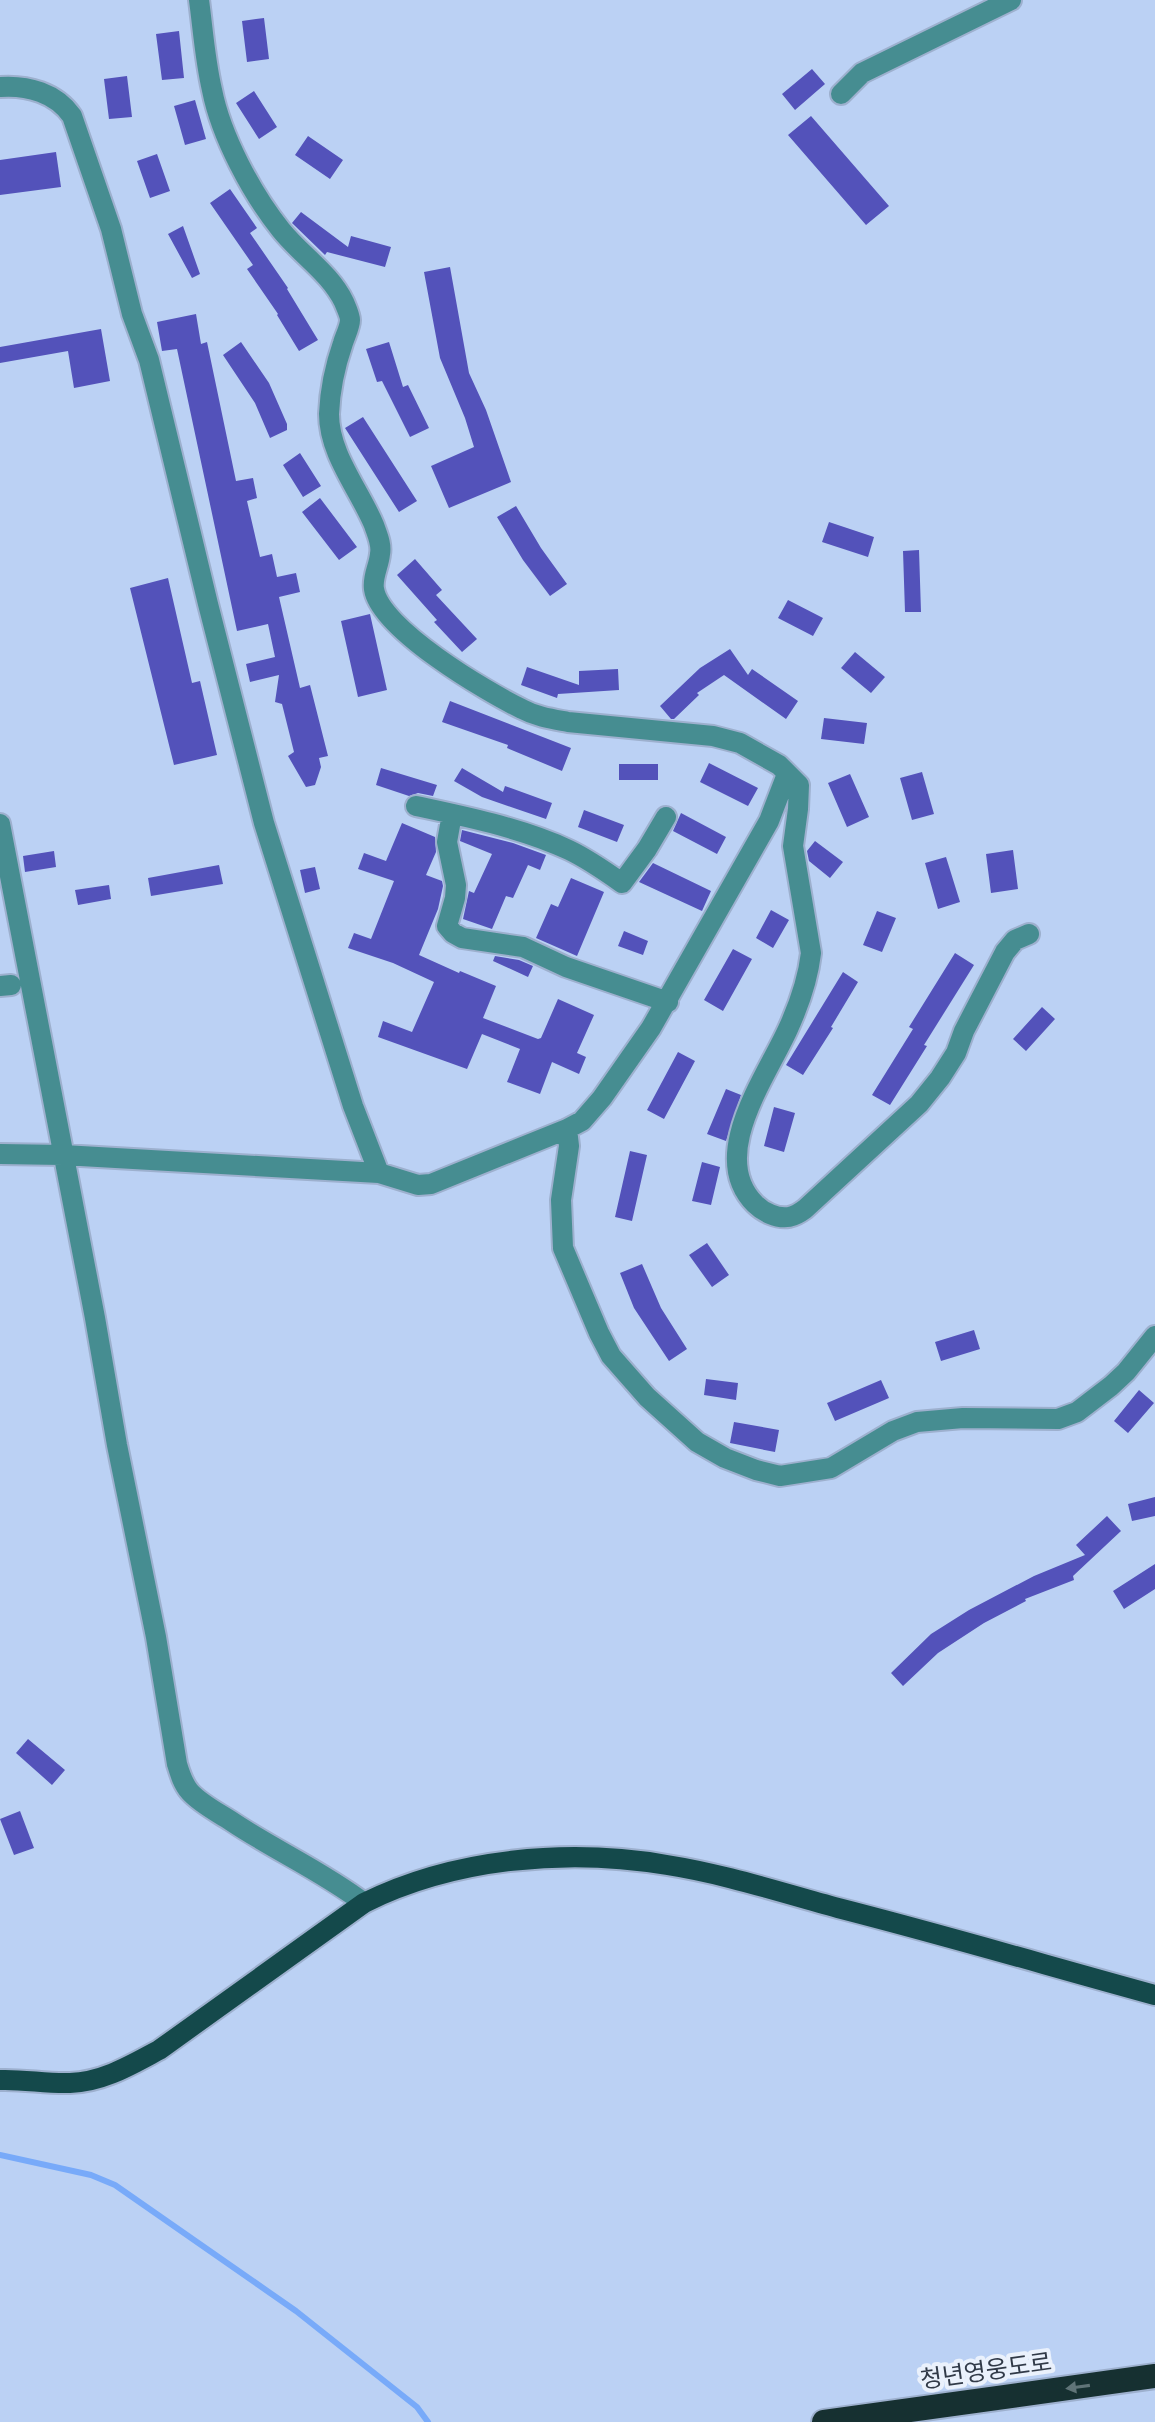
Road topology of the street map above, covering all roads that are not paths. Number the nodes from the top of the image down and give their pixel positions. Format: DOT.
graph roads {
  1 [pos="199,0"];
  2 [pos="1011,0"];
  3 [pos="0,87"];
  4 [pos="841,94"];
  5 [pos="787,774"];
  6 [pos="416,806"];
  7 [pos="452,814"];
  8 [pos="666,817"];
  9 [pos="0,824"];
  10 [pos="6,883"];
  11 [pos="1029,934"];
  12 [pos="668,1002"];
  13 [pos="567,1129"];
  14 [pos="0,1154"];
  15 [pos="63,1155"];
  16 [pos="379,1173"];
  17 [pos="1155,1336"];
  18 [pos="364,1903"];
  19 [pos="1155,1995"];
  20 [pos="0,2080"];
  21 [pos="1155,2376"];
  22 [pos="824,2422"];
  1 -- 5 [label="street"];
  2 -- 4 [label="street"];
  3 -- 16 [label="street"];
  5 -- 11 [label="street"];
  5 -- 12 [label="street"];
  6 -- 7 [label="street"];
  7 -- 8 [label="street"];
  7 -- 12 [label="street"];
  9 -- 10 [label="street"];
  10 -- 15 [label="street"];
  12 -- 13 [label="street"];
  13 -- 16 [label="street"];
  13 -- 17 [label="street"];
  14 -- 15 [label="street"];
  15 -- 16 [label="street"];
  15 -- 18 [label="street"];
  18 -- 19 [label="main road"];
  18 -- 20 [label="main road"];
  21 -- 22 [label="highway, 청년영웅도로, one-way"];
}
